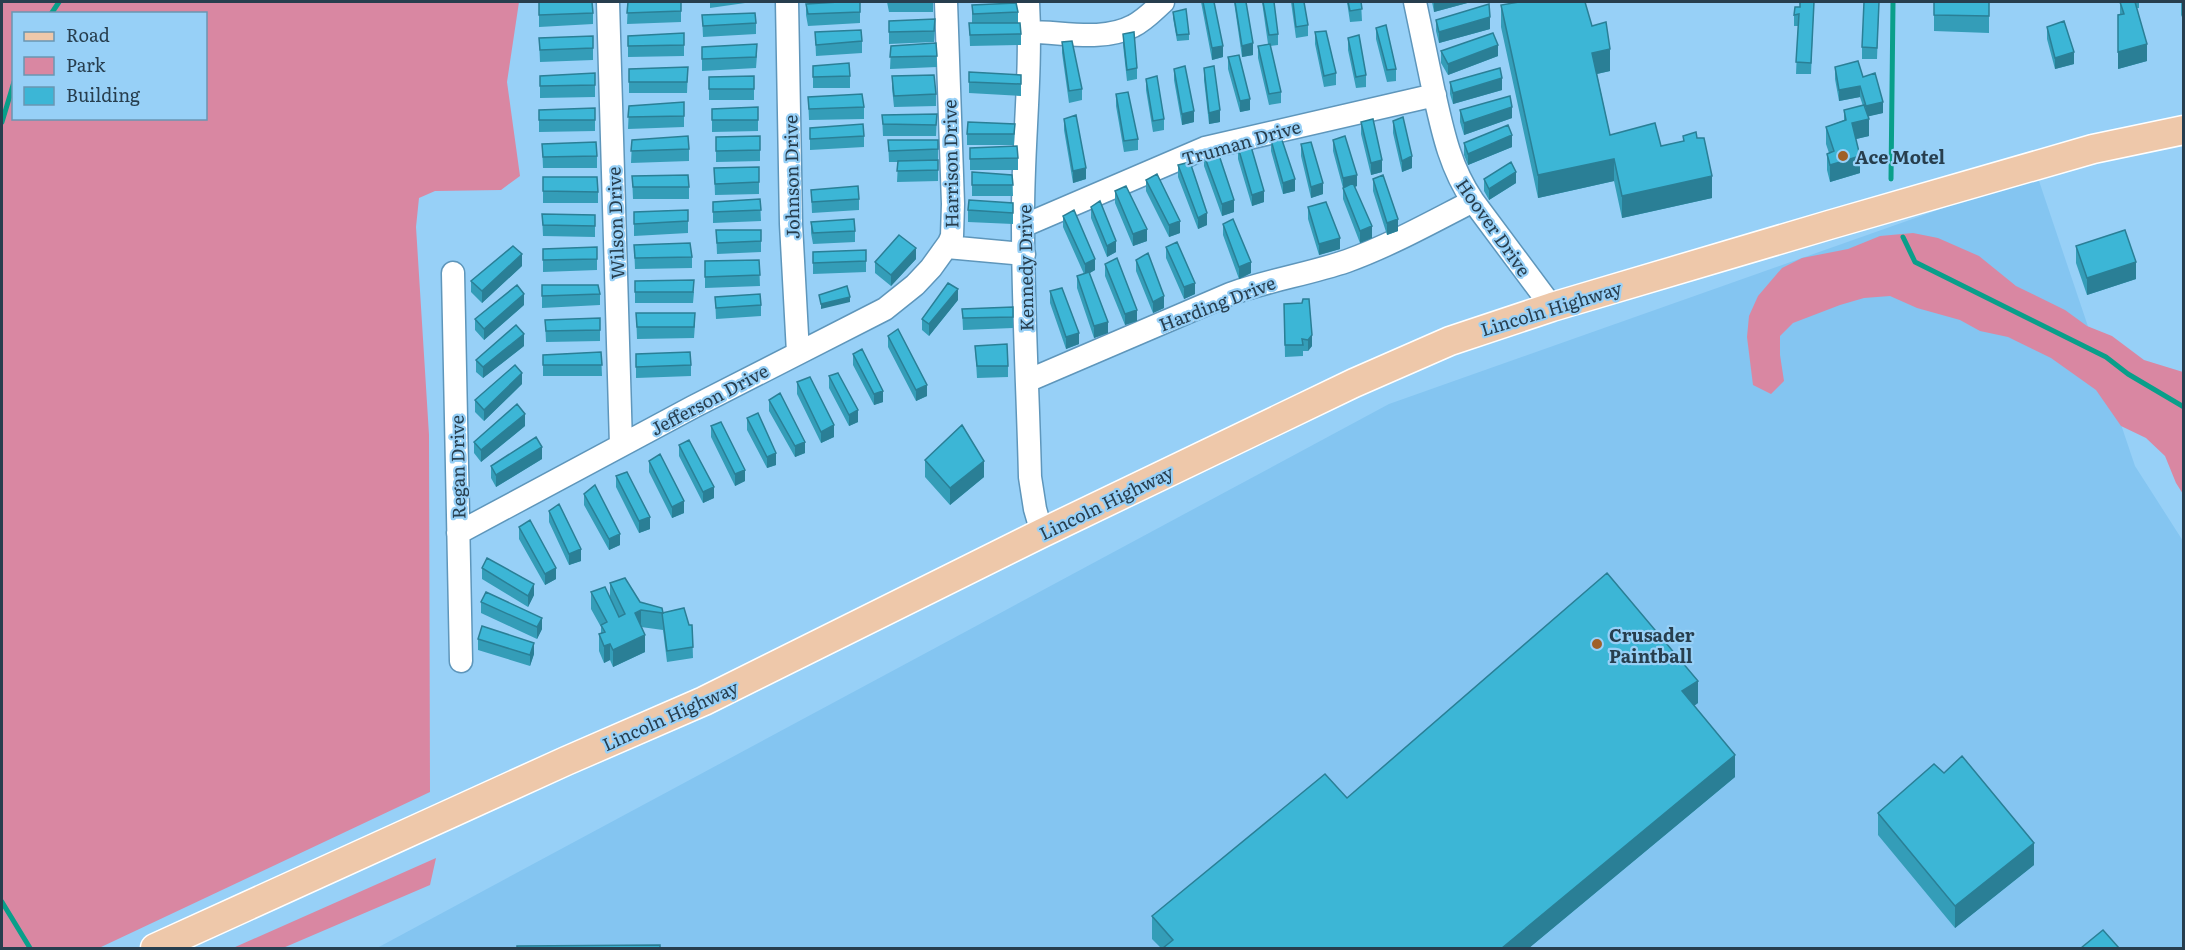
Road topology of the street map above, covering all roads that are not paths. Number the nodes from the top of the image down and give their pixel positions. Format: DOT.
graph roads {
  1 [pos="608,2"];
  2 [pos="787,2"];
  3 [pos="946,2"];
  4 [pos="1028,2"];
  5 [pos="1163,2"];
  6 [pos="1415,2"];
  7 [pos="1029,32"];
  8 [pos="1435,95"];
  9 [pos="2184,114"];
  10 [pos="2184,130"];
  11 [pos="2093,149"];
  12 [pos="1473,201"];
  13 [pos="1023,226"];
  14 [pos="947,247"];
  15 [pos="1024,254"];
  16 [pos="453,273"];
  17 [pos="1552,307"];
  18 [pos="798,353"];
  19 [pos="1028,381"];
  20 [pos="621,445"];
  21 [pos="1042,532"];
  22 [pos="458,533"];
  23 [pos="461,661"];
  24 [pos="155,948"];
  1 -- 20 [label="street, Wilson Drive"];
  2 -- 18 [label="street, Johnson Drive"];
  3 -- 14 [label="street, Harrison Drive"];
  4 -- 7 [label="street, Kennedy Drive"];
  5 -- 7 [label="street"];
  6 -- 8 [label="street, Hoover Drive"];
  7 -- 13 [label="street, Kennedy Drive"];
  8 -- 12 [label="street, Hoover Drive"];
  8 -- 13 [label="street, Truman Drive"];
  9 -- 11 [label="main road, Lincoln Highway"];
  10 -- 11 [label="main road, Lincoln Highway"];
  11 -- 17 [label="main road, Lincoln Highway"];
  12 -- 17 [label="street, Hoover Drive"];
  12 -- 19 [label="street, Harding Drive"];
  13 -- 15 [label="street, Kennedy Drive"];
  14 -- 15 [label="street, Harrison Drive"];
  14 -- 18 [label="street, Jefferson Drive"];
  15 -- 19 [label="street, Kennedy Drive"];
  16 -- 22 [label="street, Regan Drive"];
  17 -- 21 [label="main road, Lincoln Highway"];
  18 -- 20 [label="street, Jefferson Drive"];
  19 -- 21 [label="street, Kennedy Drive"];
  20 -- 22 [label="street, Jefferson Drive"];
  21 -- 24 [label="main road, Lincoln Highway"];
  22 -- 23 [label="street, Regan Drive"];
}
